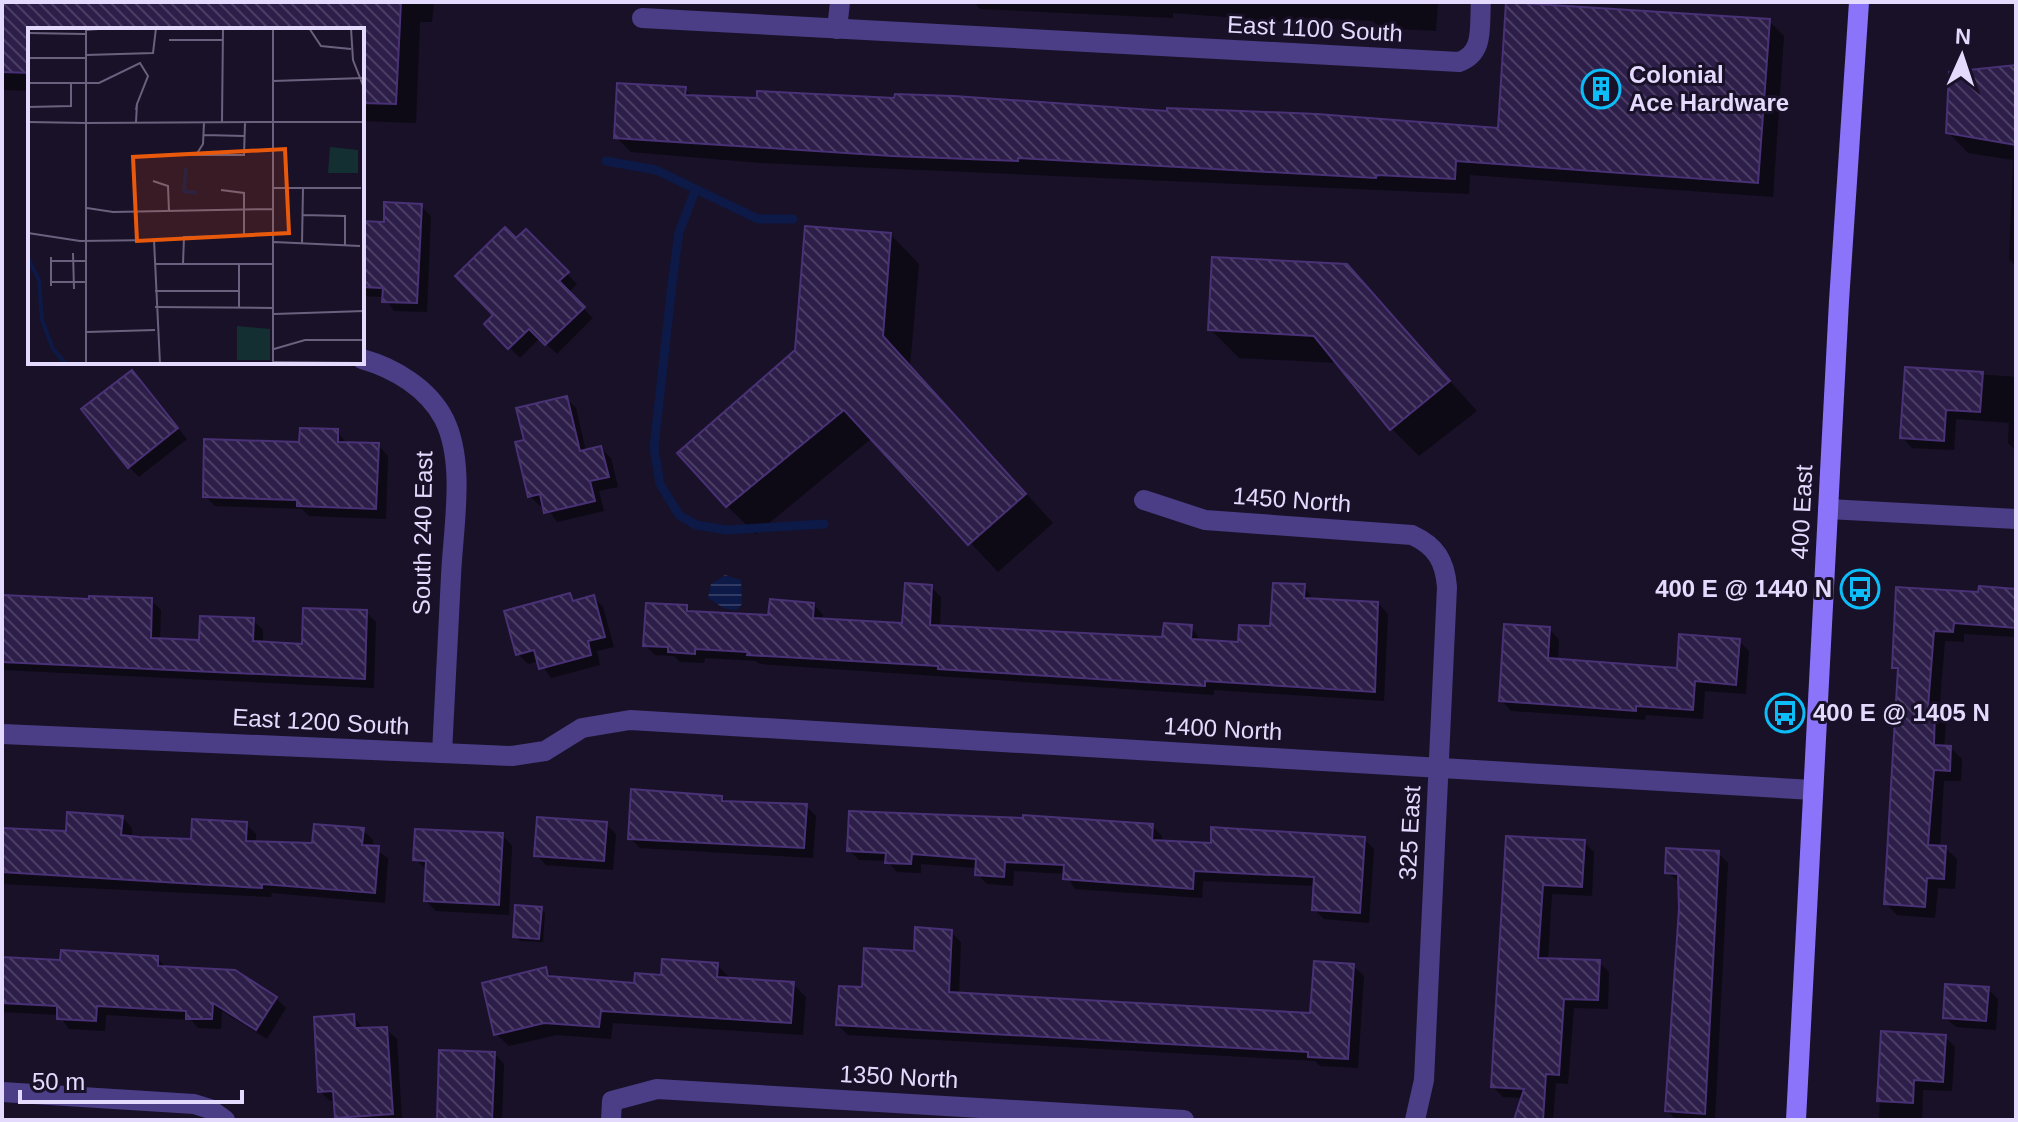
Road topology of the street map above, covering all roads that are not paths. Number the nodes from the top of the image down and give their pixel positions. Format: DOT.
graph roads {
  1 [pos="840,2"];
  2 [pos="1481,2"];
  3 [pos="1859,2"];
  4 [pos="642,18"];
  5 [pos="837,29"];
  6 [pos="364,360"];
  7 [pos="1144,500"];
  8 [pos="1828,509"];
  9 [pos="2016,519"];
  10 [pos="1435,549"];
  11 [pos="630,720"];
  12 [pos="2,734"];
  13 [pos="442,753"];
  14 [pos="1440,768"];
  15 [pos="1813,790"];
  16 [pos="2,1092"];
  17 [pos="612,1110"];
  18 [pos="224,1118"];
  19 [pos="1184,1120"];
  20 [pos="1415,1120"];
  21 [pos="1796,1120"];
  1 -- 5 [label="street"];
  2 -- 5 [label="street, East 1100 South"];
  3 -- 8 [label="main road, 400 East"];
  4 -- 5 [label="street, East 1100 South"];
  6 -- 13 [label="street, South 240 East"];
  7 -- 10 [label="street, 1450 North"];
  8 -- 9 [label="street"];
  8 -- 15 [label="main road, 400 East"];
  10 -- 14 [label="street, 325 East"];
  11 -- 13 [label="street, East 1200 South"];
  11 -- 14 [label="street, 1400 North"];
  12 -- 13 [label="street, East 1200 South"];
  14 -- 15 [label="street, 1400 North"];
  14 -- 20 [label="street, 325 East"];
  15 -- 21 [label="main road, 400 East"];
  16 -- 18 [label="street"];
  17 -- 19 [label="street, 1350 North"];
}
